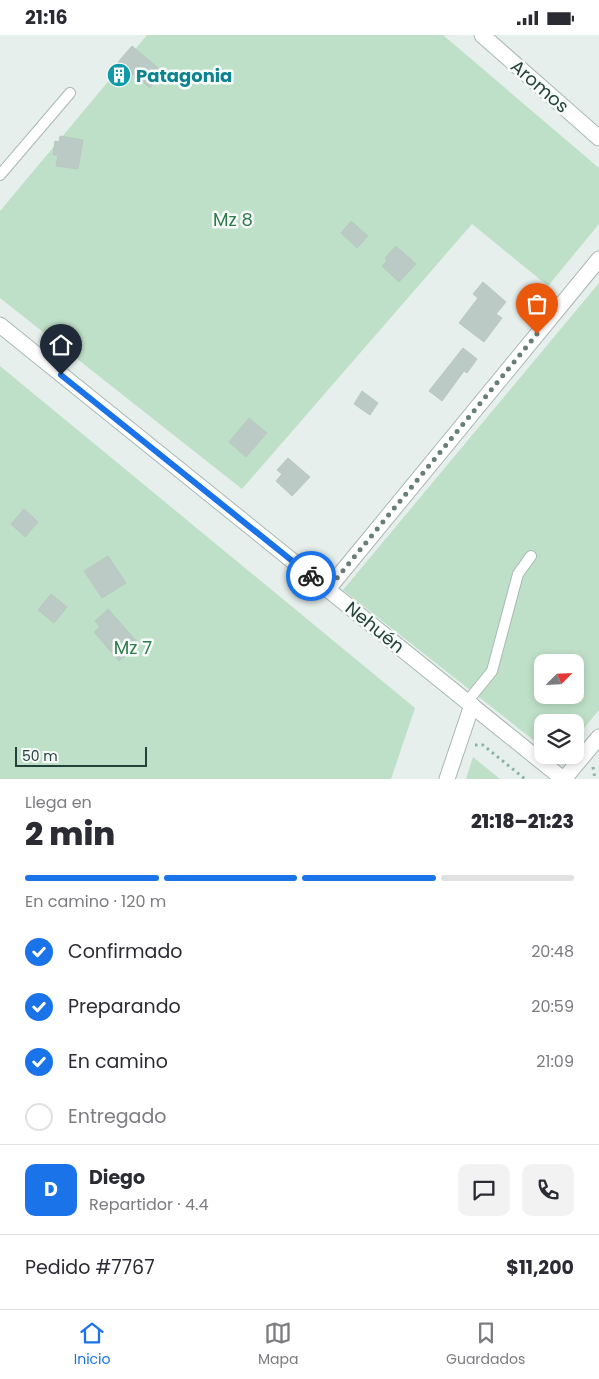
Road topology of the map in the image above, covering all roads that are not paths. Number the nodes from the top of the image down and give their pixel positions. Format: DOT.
graph roads {
  1 [pos="482,35"];
  2 [pos="70,93"];
  3 [pos="599,138"];
  4 [pos="0,175"];
  5 [pos="599,259"];
  6 [pos="0,325"];
  7 [pos="531,556"];
  8 [pos="328,589"];
  9 [pos="470,704"];
  10 [pos="599,737"];
  11 [pos="447,779"];
  12 [pos="563,779"];
  1 -- 3 [label="street, Aromos"];
  2 -- 4 [label="lane"];
  5 -- 8 [label="street"];
  6 -- 8 [label="street, Nehuén"];
  7 -- 9 [label="lane"];
  8 -- 9 [label="street, Nehuén"];
  9 -- 11 [label="street"];
  9 -- 12 [label="street, Nehuén"];
  10 -- 12 [label="street"];
}
